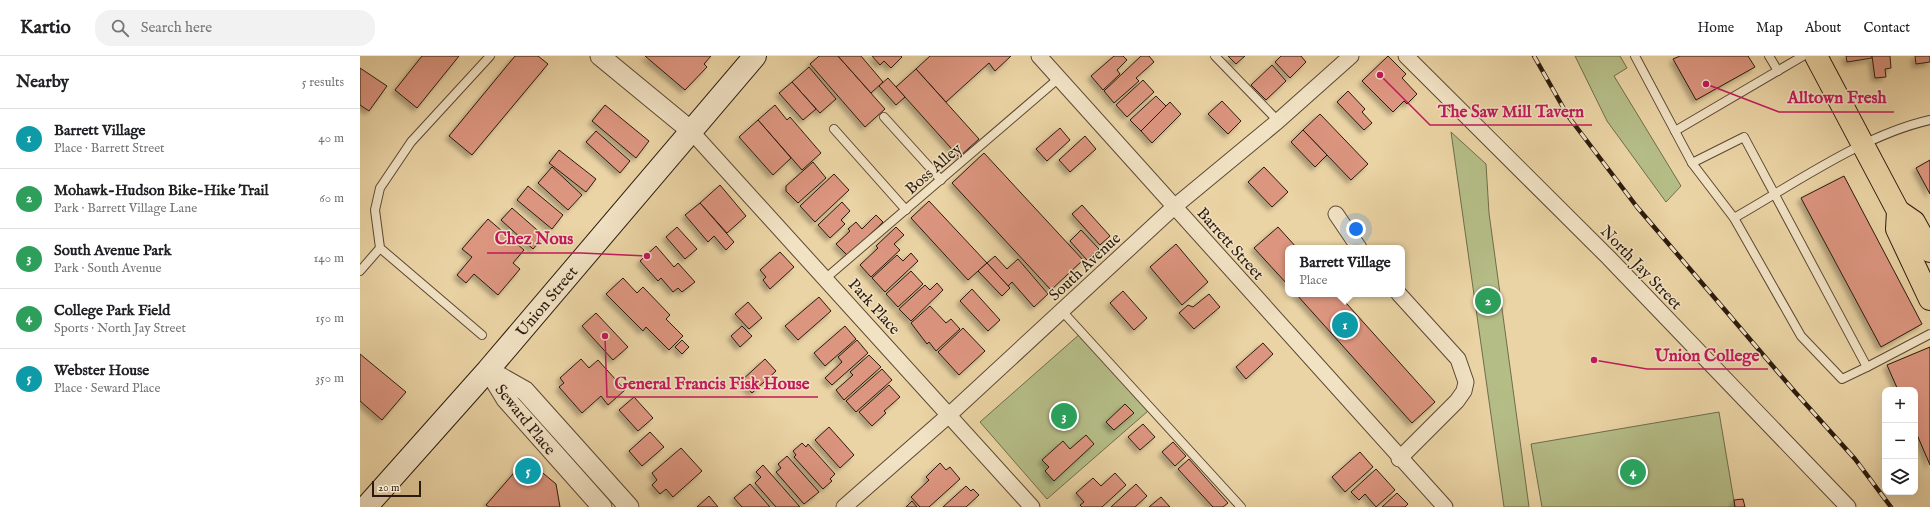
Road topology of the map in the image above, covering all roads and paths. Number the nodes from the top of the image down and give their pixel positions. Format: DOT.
graph roads {
  1 [pos="490,56"];
  2 [pos="600,56"];
  3 [pos="754,56"];
  4 [pos="1039,56"];
  5 [pos="1216,56"];
  6 [pos="1351,56"];
  7 [pos="1406,56"];
  8 [pos="1634,56"];
  9 [pos="1769,56"];
  10 [pos="1803,56"];
  11 [pos="1816,56"];
  12 [pos="1778,71"];
  13 [pos="1059,78"];
  14 [pos="884,117"];
  15 [pos="1930,120"];
  16 [pos="1278,121"];
  17 [pos="834,129"];
  18 [pos="690,130"];
  19 [pos="1675,130"];
  20 [pos="1864,143"];
  21 [pos="1692,163"];
  22 [pos="941,180"];
  23 [pos="1774,195"];
  24 [pos="1174,207"];
  25 [pos="906,210"];
  26 [pos="1898,211"];
  27 [pos="1336,214"];
  28 [pos="1734,218"];
  29 [pos="1357,245"];
  30 [pos="380,248"];
  31 [pos="1930,251"];
  32 [pos="360,271"];
  33 [pos="826,278"];
  34 [pos="1402,297"];
  35 [pos="1930,299"];
  36 [pos="1062,311"];
  37 [pos="1930,334"];
  38 [pos="482,335"];
  39 [pos="1867,367"];
  40 [pos="488,370"];
  41 [pos="949,415"];
  42 [pos="1400,459"];
  43 [pos="365,504"];
  44 [pos="602,507"];
  45 [pos="629,507"];
  46 [pos="844,507"];
  47 [pos="1032,507"];
  48 [pos="1241,507"];
  49 [pos="1445,507"];
  50 [pos="1848,507"];
  1 -- 30 [label="lane"];
  2 -- 18 [label="street"];
  3 -- 18 [label="main road, Union Street"];
  4 -- 13 [label="street, Barrett Street"];
  5 -- 16 [label="lane"];
  6 -- 16 [label="street, South Avenue"];
  7 -- 50 [label="street, North Jay Street"];
  8 -- 19 [label="lane"];
  9 -- 12 [label="lane"];
  10 -- 12 [label="lane"];
  11 -- 20 [label="highway"];
  12 -- 19 [label="lane"];
  13 -- 22 [label="lane, Boss Alley"];
  13 -- 24 [label="street, Barrett Street"];
  14 -- 22 [label="lane"];
  15 -- 20 [label="lane"];
  16 -- 24 [label="street, South Avenue"];
  17 -- 25 [label="lane"];
  18 -- 33 [label="street, Park Place"];
  18 -- 40 [label="main road, Union Street"];
  19 -- 21 [label="lane"];
  20 -- 23 [label="lane"];
  20 -- 26 [label="highway"];
  21 -- 23 [label="lane"];
  21 -- 28 [label="lane"];
  22 -- 25 [label="lane, Boss Alley"];
  23 -- 28 [label="lane"];
  23 -- 39 [label="lane"];
  24 -- 36 [label="street, South Avenue"];
  24 -- 42 [label="street, Barrett Street"];
  25 -- 33 [label="lane, Boss Alley"];
  26 -- 31 [label="highway"];
  26 -- 35 [label="highway"];
  27 -- 29 [label="street"];
  28 -- 39 [label="lane"];
  30 -- 32 [label="lane"];
  30 -- 38 [label="lane"];
  33 -- 41 [label="street, Park Place"];
  34 -- 42 [label="street"];
  36 -- 41 [label="street, South Avenue"];
  36 -- 48 [label="lane"];
  37 -- 39 [label="lane"];
  40 -- 43 [label="main road, Union Street"];
  40 -- 44 [label="street, Seward Place"];
  40 -- 45 [label="street, Seward Place"];
  41 -- 46 [label="street, South Avenue"];
  41 -- 47 [label="street, Park Place"];
  42 -- 49 [label="street, Barrett Street"];
}
